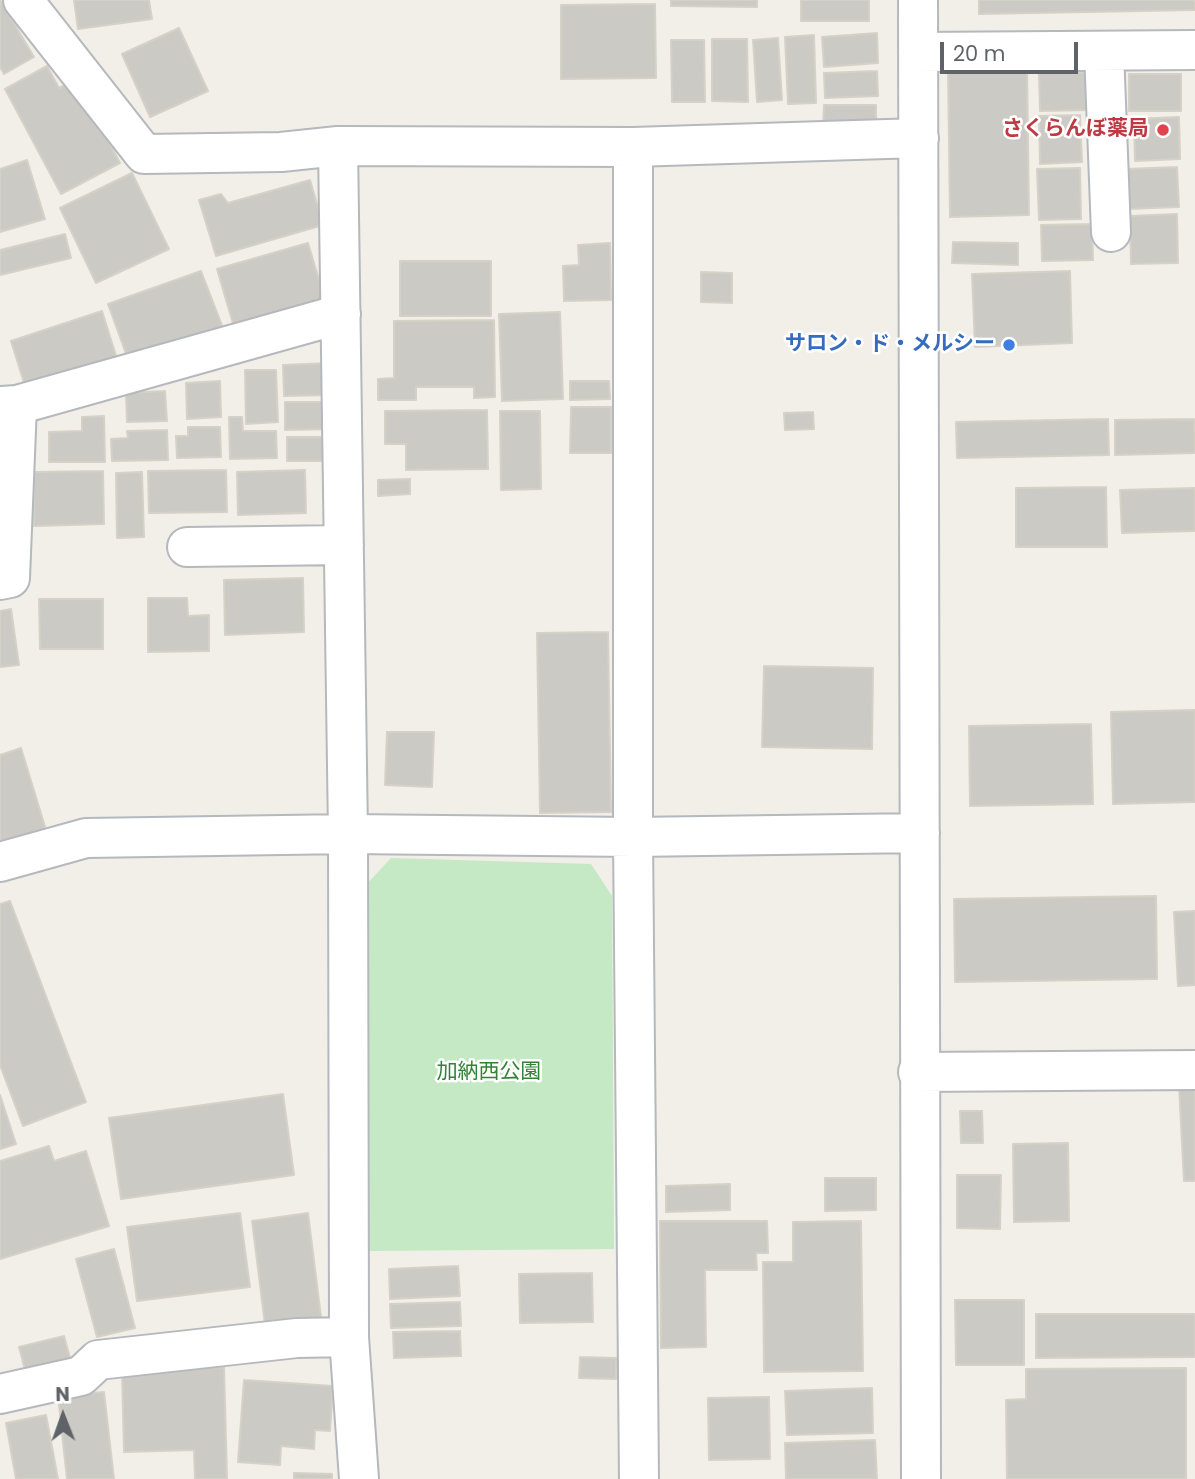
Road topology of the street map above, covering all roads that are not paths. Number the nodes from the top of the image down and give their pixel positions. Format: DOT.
graph roads {
  1 [pos="23,0"];
  2 [pos="918,0"];
  3 [pos="1195,50"];
  4 [pos="1104,51"];
  5 [pos="918,52"];
  6 [pos="919,138"];
  7 [pos="338,146"];
  8 [pos="633,147"];
  9 [pos="1111,232"];
  10 [pos="341,314"];
  11 [pos="8,406"];
  12 [pos="344,545"];
  13 [pos="187,547"];
  14 [pos="0,580"];
  15 [pos="348,834"];
  16 [pos="920,834"];
  17 [pos="633,837"];
  18 [pos="0,862"];
  19 [pos="1195,1070"];
  20 [pos="918,1072"];
  21 [pos="349,1337"];
  22 [pos="0,1394"];
  23 [pos="359,1479"];
  24 [pos="639,1479"];
  25 [pos="921,1479"];
  1 -- 7 [label="street"];
  2 -- 5 [label="street"];
  3 -- 4 [label="street"];
  4 -- 5 [label="street"];
  4 -- 9 [label="street"];
  5 -- 6 [label="street"];
  6 -- 8 [label="street"];
  6 -- 16 [label="street"];
  7 -- 8 [label="street"];
  7 -- 10 [label="street"];
  8 -- 17 [label="street"];
  10 -- 11 [label="street"];
  10 -- 12 [label="street"];
  11 -- 14 [label="street"];
  12 -- 13 [label="street"];
  12 -- 15 [label="street"];
  15 -- 17 [label="street"];
  15 -- 18 [label="street"];
  15 -- 21 [label="street"];
  16 -- 17 [label="street"];
  16 -- 20 [label="street"];
  17 -- 24 [label="street"];
  19 -- 20 [label="street"];
  20 -- 25 [label="street"];
  21 -- 22 [label="street"];
  21 -- 23 [label="street"];
}
